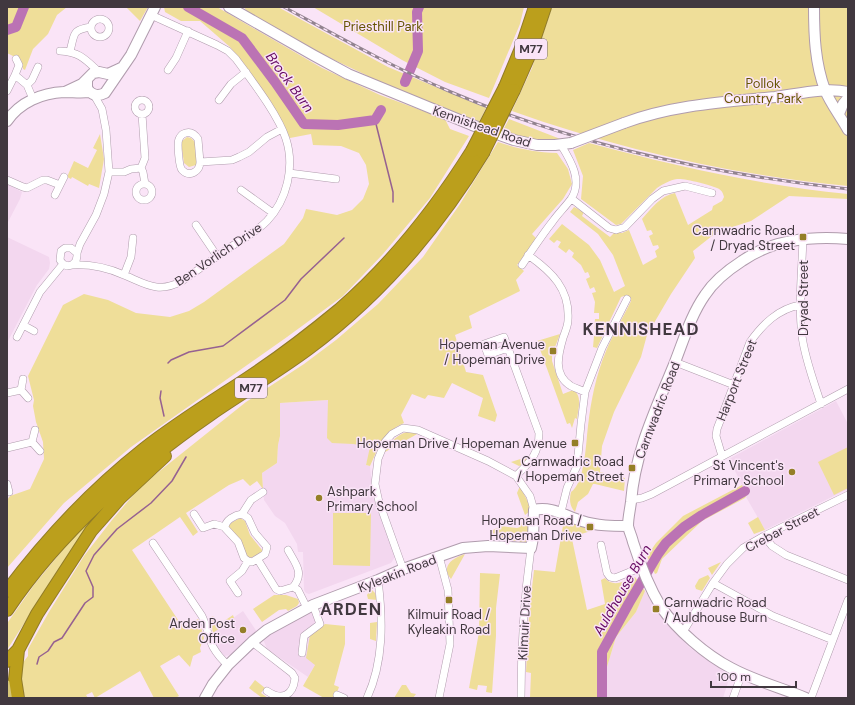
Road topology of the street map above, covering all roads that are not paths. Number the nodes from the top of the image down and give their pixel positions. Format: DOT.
graph roads {
  1 [pos="229,7"];
  2 [pos="535,7"];
  3 [pos="545,7"];
  4 [pos="814,7"];
  5 [pos="153,11"];
  6 [pos="91,27"];
  7 [pos="188,31"];
  8 [pos="60,51"];
  9 [pos="70,52"];
  10 [pos="16,58"];
  11 [pos="88,62"];
  12 [pos="38,67"];
  13 [pos="121,68"];
  14 [pos="168,70"];
  15 [pos="246,72"];
  16 [pos="101,73"];
  17 [pos="15,75"];
  18 [pos="88,78"];
  19 [pos="27,85"];
  20 [pos="108,88"];
  21 [pos="510,88"];
  22 [pos="7,91"];
  23 [pos="825,91"];
  24 [pos="64,92"];
  25 [pos="848,92"];
  26 [pos="92,94"];
  27 [pos="848,98"];
  28 [pos="33,99"];
  29 [pos="219,100"];
  30 [pos="102,109"];
  31 [pos="142,114"];
  32 [pos="839,114"];
  33 [pos="7,121"];
  34 [pos="282,129"];
  35 [pos="848,130"];
  36 [pos="566,144"];
  37 [pos="477,152"];
  38 [pos="200,162"];
  39 [pos="141,168"];
  40 [pos="109,172"];
  41 [pos="289,174"];
  42 [pos="64,177"];
  43 [pos="336,179"];
  44 [pos="7,180"];
  45 [pos="145,184"];
  46 [pos="60,185"];
  47 [pos="241,190"];
  48 [pos="712,193"];
  49 [pos="55,195"];
  50 [pos="572,198"];
  51 [pos="273,213"];
  52 [pos="196,225"];
  53 [pos="83,236"];
  54 [pos="133,238"];
  55 [pos="803,238"];
  56 [pos="848,239"];
  57 [pos="68,247"];
  58 [pos="77,254"];
  59 [pos="528,255"];
  60 [pos="217,256"];
  61 [pos="63,264"];
  62 [pos="86,264"];
  63 [pos="522,264"];
  64 [pos="72,265"];
  65 [pos="124,275"];
  66 [pos="627,299"];
  67 [pos="800,304"];
  68 [pos="23,325"];
  69 [pos="34,331"];
  70 [pos="17,337"];
  71 [pos="508,348"];
  72 [pos="675,362"];
  73 [pos="23,379"];
  74 [pos="734,385"];
  75 [pos="848,389"];
  76 [pos="21,390"];
  77 [pos="585,392"];
  78 [pos="7,393"];
  79 [pos="28,398"];
  80 [pos="821,404"];
  81 [pos="212,414"];
  82 [pos="36,430"];
  83 [pos="32,442"];
  84 [pos="7,448"];
  85 [pos="40,451"];
  86 [pos="722,456"];
  87 [pos="516,476"];
  88 [pos="7,484"];
  89 [pos="9,492"];
  90 [pos="263,492"];
  91 [pos="848,495"];
  92 [pos="631,500"];
  93 [pos="534,510"];
  94 [pos="561,512"];
  95 [pos="194,514"];
  96 [pos="242,514"];
  97 [pos="628,526"];
  98 [pos="225,527"];
  99 [pos="764,536"];
  100 [pos="153,543"];
  101 [pos="531,548"];
  102 [pos="288,550"];
  103 [pos="600,551"];
  104 [pos="439,556"];
  105 [pos="32,558"];
  106 [pos="258,560"];
  107 [pos="248,561"];
  108 [pos="641,564"];
  109 [pos="403,569"];
  110 [pos="378,580"];
  111 [pos="848,580"];
  112 [pos="713,583"];
  113 [pos="7,586"];
  114 [pos="293,586"];
  115 [pos="7,591"];
  116 [pos="238,593"];
  117 [pos="848,600"];
  118 [pos="310,607"];
  119 [pos="7,610"];
  120 [pos="683,632"];
  121 [pos="833,640"];
  122 [pos="252,642"];
  123 [pos="18,650"];
  124 [pos="302,653"];
  125 [pos="7,661"];
  126 [pos="228,665"];
  127 [pos="742,673"];
  128 [pos="7,686"];
  129 [pos="267,691"];
  130 [pos="287,696"];
  131 [pos="14,698"];
  132 [pos="18,698"];
  133 [pos="205,698"];
  134 [pos="367,698"];
  135 [pos="439,698"];
  136 [pos="521,698"];
  137 [pos="733,698"];
  138 [pos="806,698"];
  139 [pos="811,698"];
  1 -- 36 [label="street, Kennishead Road"];
  2 -- 21 [label="highway, M77"];
  3 -- 21 [label="highway, M77"];
  4 -- 23 [label="street"];
  5 -- 7 [label="street, Ben Vorlich Drive"];
  5 -- 13 [label="street"];
  6 -- 9 [label="street"];
  7 -- 14 [label="street"];
  7 -- 15 [label="street, Ben Vorlich Drive"];
  8 -- 9 [label="street"];
  9 -- 11 [label="street"];
  10 -- 17 [label="street"];
  11 -- 16 [label="street"];
  11 -- 18 [label="street"];
  12 -- 19 [label="street"];
  13 -- 16 [label="street"];
  13 -- 20 [label="street"];
  15 -- 29 [label="street"];
  15 -- 34 [label="street, Ben Vorlich Drive"];
  16 -- 18 [label="street"];
  16 -- 20 [label="street"];
  17 -- 19 [label="street"];
  17 -- 22 [label="street"];
  18 -- 24 [label="street"];
  18 -- 26 [label="street"];
  19 -- 28 [label="street"];
  20 -- 26 [label="street"];
  20 -- 30 [label="street"];
  21 -- 37 [label="highway, M77, bridge"];
  23 -- 25 [label="street, Kennishead Road"];
  23 -- 32 [label="street"];
  23 -- 36 [label="street, Kennishead Road, bridge"];
  24 -- 26 [label="street"];
  24 -- 28 [label="street"];
  26 -- 30 [label="street"];
  27 -- 32 [label="street"];
  28 -- 33 [label="street"];
  30 -- 40 [label="street"];
  31 -- 39 [label="street"];
  32 -- 35 [label="street"];
  34 -- 38 [label="street"];
  34 -- 41 [label="street, Ben Vorlich Drive"];
  36 -- 50 [label="street"];
  37 -- 81 [label="highway, M77"];
  37 -- 105 [label="highway, M77"];
  38 -- 38 [label="street"];
  39 -- 40 [label="street"];
  39 -- 45 [label="street"];
  40 -- 53 [label="street"];
  41 -- 43 [label="street"];
  41 -- 51 [label="street, Ben Vorlich Drive"];
  42 -- 46 [label="street"];
  44 -- 46 [label="street"];
  46 -- 49 [label="street"];
  47 -- 51 [label="street"];
  48 -- 50 [label="street"];
  50 -- 59 [label="street"];
  51 -- 60 [label="street, Ben Vorlich Drive"];
  52 -- 60 [label="street"];
  53 -- 57 [label="street"];
  53 -- 58 [label="street"];
  54 -- 65 [label="street"];
  55 -- 56 [label="street, Carnwadric Road"];
  55 -- 67 [label="street, Dryad Street"];
  55 -- 72 [label="street, Carnwadric Road"];
  57 -- 58 [label="street"];
  57 -- 61 [label="street"];
  58 -- 62 [label="street, Ben Vorlich Drive"];
  58 -- 64 [label="street"];
  59 -- 63 [label="street"];
  59 -- 77 [label="street"];
  60 -- 65 [label="street, Ben Vorlich Drive"];
  61 -- 64 [label="street"];
  61 -- 68 [label="street"];
  62 -- 64 [label="street, Ben Vorlich Drive"];
  62 -- 65 [label="street, Ben Vorlich Drive"];
  66 -- 77 [label="street"];
  67 -- 74 [label="street, Harport Street"];
  67 -- 80 [label="street, Dryad Street"];
  68 -- 69 [label="street"];
  68 -- 70 [label="street"];
  71 -- 87 [label="street"];
  72 -- 74 [label="street"];
  72 -- 92 [label="street, Carnwadric Road"];
  73 -- 76 [label="street"];
  74 -- 86 [label="street, Harport Street"];
  75 -- 80 [label="street"];
  76 -- 78 [label="street"];
  76 -- 79 [label="street"];
  77 -- 94 [label="street"];
  80 -- 86 [label="street"];
  81 -- 119 [label="highway, M77"];
  81 -- 123 [label="highway, M77"];
  82 -- 83 [label="street"];
  83 -- 84 [label="street"];
  83 -- 85 [label="street"];
  86 -- 92 [label="street"];
  87 -- 93 [label="street"];
  87 -- 109 [label="street"];
  88 -- 89 [label="street"];
  90 -- 96 [label="street"];
  91 -- 99 [label="street, Crebar Street"];
  92 -- 97 [label="street, Carnwadric Road"];
  93 -- 94 [label="street"];
  93 -- 101 [label="street"];
  94 -- 97 [label="street"];
  95 -- 98 [label="street"];
  96 -- 98 [label="street"];
  96 -- 106 [label="street"];
  97 -- 108 [label="street, Carnwadric Road"];
  98 -- 107 [label="street"];
  99 -- 111 [label="street"];
  99 -- 112 [label="street, Crebar Street"];
  100 -- 126 [label="street"];
  101 -- 104 [label="street, Kyleakin Road"];
  101 -- 136 [label="street, Kilmuir Drive"];
  102 -- 114 [label="street"];
  103 -- 108 [label="street"];
  104 -- 109 [label="street, Kyleakin Road"];
  104 -- 135 [label="street"];
  105 -- 113 [label="highway, M77"];
  105 -- 115 [label="highway, M77"];
  106 -- 107 [label="street"];
  106 -- 114 [label="street"];
  107 -- 116 [label="street"];
  108 -- 120 [label="street, Carnwadric Road"];
  109 -- 110 [label="street, Kyleakin Road"];
  110 -- 118 [label="street, Kyleakin Road"];
  110 -- 134 [label="street"];
  112 -- 120 [label="street, Crebar Street"];
  112 -- 121 [label="street"];
  114 -- 118 [label="street"];
  117 -- 121 [label="street"];
  118 -- 122 [label="street, Kyleakin Road"];
  118 -- 124 [label="street"];
  120 -- 127 [label="street, Carnwadric Road"];
  121 -- 139 [label="street"];
  122 -- 126 [label="street, Kyleakin Road"];
  122 -- 130 [label="street"];
  123 -- 125 [label="highway, M77"];
  123 -- 132 [label="highway, M77"];
  126 -- 133 [label="street, Kyleakin Road"];
  127 -- 137 [label="street"];
  127 -- 138 [label="street, Carnwadric Road"];
  128 -- 131 [label="main road"];
  129 -- 130 [label="street"];
}
